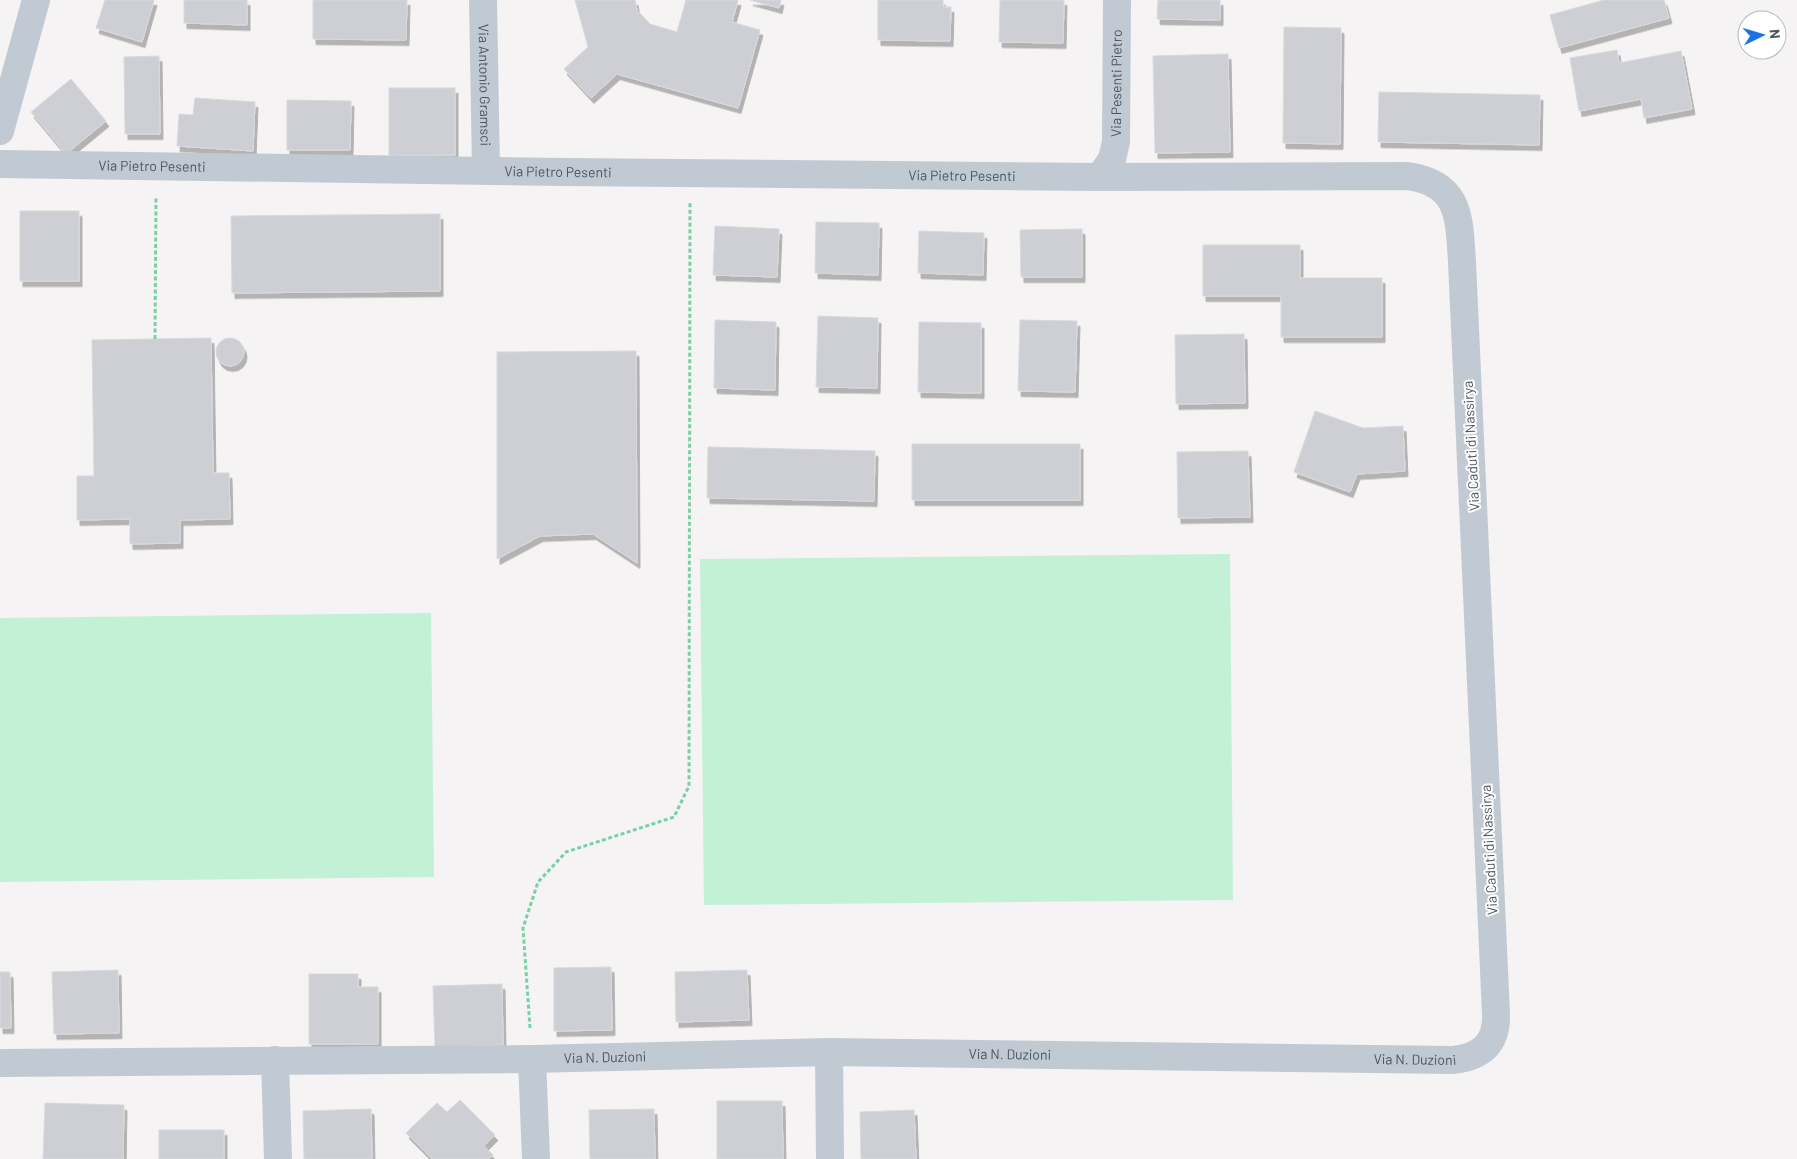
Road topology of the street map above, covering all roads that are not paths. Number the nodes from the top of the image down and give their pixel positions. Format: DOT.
graph roads {
  1 [pos="36,0"];
  2 [pos="483,0"];
  3 [pos="1117,0"];
  4 [pos="0,130"];
  5 [pos="0,164"];
  6 [pos="486,170"];
  7 [pos="1104,172"];
  8 [pos="1484,1049"];
  9 [pos="830,1052"];
  10 [pos="532,1059"];
  11 [pos="276,1060"];
  12 [pos="0,1063"];
  13 [pos="278,1159"];
  14 [pos="536,1159"];
  15 [pos="830,1159"];
  1 -- 4 [label="street"];
  2 -- 6 [label="street, Via Antonio Gramsci"];
  3 -- 7 [label="street, Via Pesenti Pietro"];
  5 -- 6 [label="street, Via Pietro Pesenti"];
  6 -- 7 [label="street, Via Pietro Pesenti"];
  7 -- 8 [label="street, Via Caduti di Nassirya"];
  8 -- 9 [label="street, Via N. Duzioni"];
  9 -- 10 [label="street, Via N. Duzioni"];
  9 -- 15 [label="street"];
  10 -- 11 [label="street, Via N. Duzioni"];
  10 -- 14 [label="street"];
  11 -- 12 [label="street, Via N. Duzioni"];
  11 -- 13 [label="street"];
}
